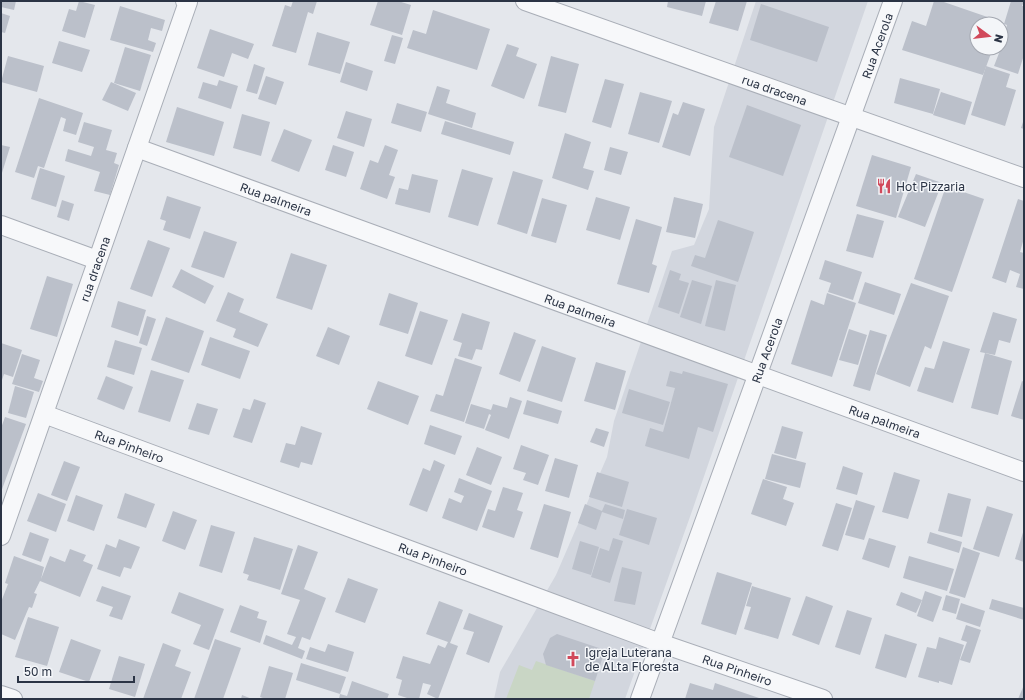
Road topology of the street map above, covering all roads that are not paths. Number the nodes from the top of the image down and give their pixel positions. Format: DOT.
graph roads {
  1 [pos="186,1"];
  2 [pos="525,1"];
  3 [pos="893,1"];
  4 [pos="851,116"];
  5 [pos="137,148"];
  6 [pos="1024,178"];
  7 [pos="1,225"];
  8 [pos="97,260"];
  9 [pos="757,376"];
  10 [pos="44,414"];
  11 [pos="1024,472"];
  12 [pos="2,527"];
  13 [pos="660,643"];
  14 [pos="1,695"];
  15 [pos="13,699"];
  16 [pos="640,699"];
  17 [pos="823,699"];
  1 -- 5 [label="street, rua dracena"];
  2 -- 4 [label="street, rua dracena"];
  3 -- 4 [label="street, Rua Acerola"];
  4 -- 6 [label="street, rua dracena"];
  4 -- 9 [label="street, Rua Acerola"];
  5 -- 8 [label="street, rua dracena"];
  5 -- 9 [label="street, Rua palmeira"];
  7 -- 8 [label="street"];
  8 -- 10 [label="street, rua dracena"];
  9 -- 11 [label="street, Rua palmeira"];
  9 -- 13 [label="street, Rua Acerola"];
  10 -- 12 [label="street, rua dracena"];
  10 -- 13 [label="street, Rua Pinheiro"];
  13 -- 16 [label="street, Rua Acerola"];
  13 -- 17 [label="street, Rua Pinheiro"];
  14 -- 15 [label="street"];
}
